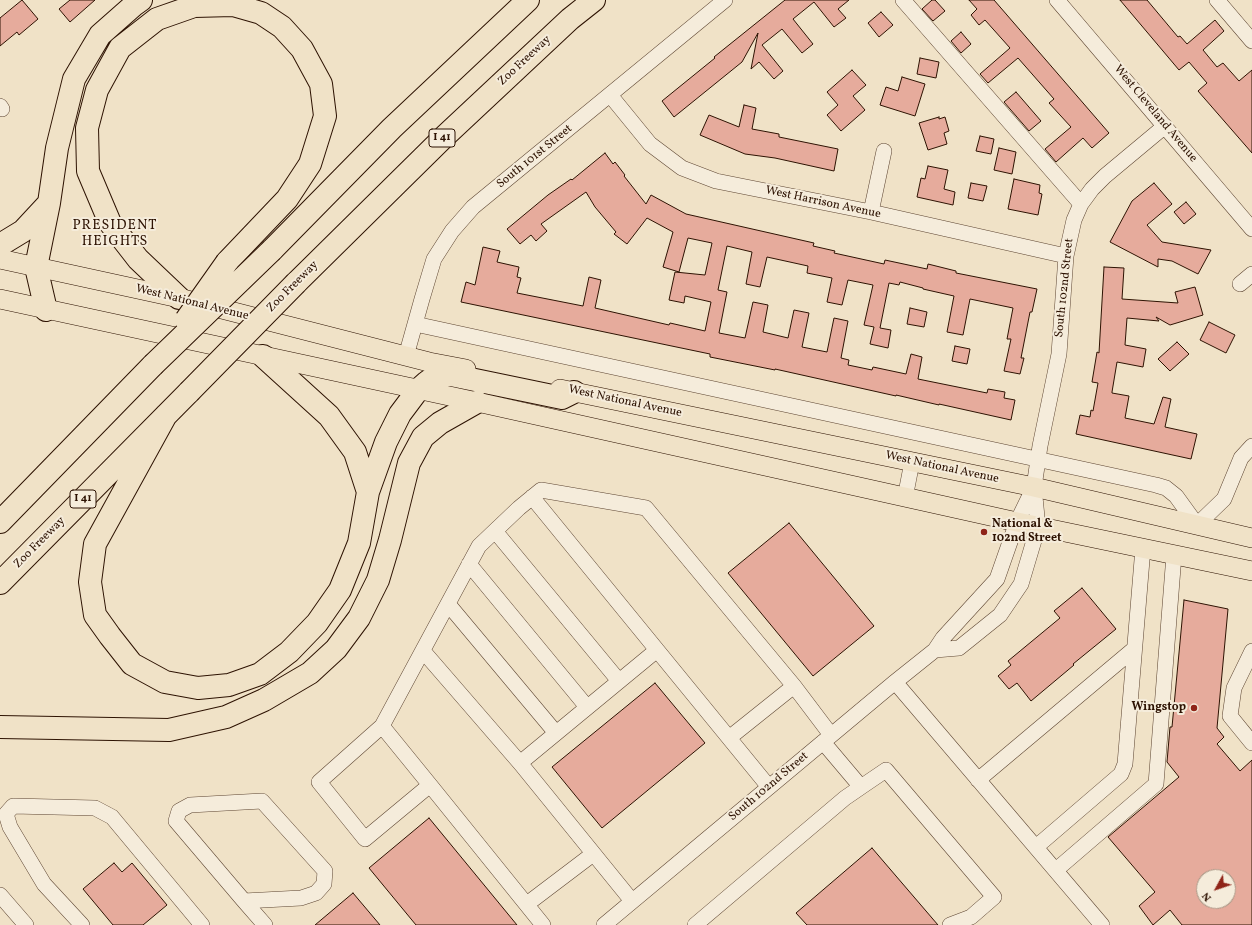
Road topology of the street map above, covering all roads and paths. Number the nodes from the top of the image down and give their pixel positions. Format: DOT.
graph roads {
  1 [pos="141,0"];
  2 [pos="528,0"];
  3 [pos="594,0"];
  4 [pos="724,0"];
  5 [pos="903,0"];
  6 [pos="1058,0"];
  7 [pos="1216,0"];
  8 [pos="1252,41"];
  9 [pos="610,95"];
  10 [pos="1165,126"];
  11 [pos="884,151"];
  12 [pos="49,203"];
  13 [pos="1081,204"];
  14 [pos="871,212"];
  15 [pos="1252,229"];
  16 [pos="0,245"];
  17 [pos="1066,256"];
  18 [pos="0,259"];
  19 [pos="36,267"];
  20 [pos="1252,274"];
  21 [pos="1240,284"];
  22 [pos="179,298"];
  23 [pos="0,299"];
  24 [pos="46,310"];
  25 [pos="415,324"];
  26 [pos="263,356"];
  27 [pos="406,356"];
  28 [pos="147,373"];
  29 [pos="418,390"];
  30 [pos="574,392"];
  31 [pos="477,402"];
  32 [pos="166,415"];
  33 [pos="1252,446"];
  34 [pos="1038,459"];
  35 [pos="912,462"];
  36 [pos="1034,487"];
  37 [pos="368,492"];
  38 [pos="532,497"];
  39 [pos="905,498"];
  40 [pos="0,522"];
  41 [pos="1017,522"];
  42 [pos="1197,525"];
  43 [pos="1038,527"];
  44 [pos="495,531"];
  45 [pos="1252,538"];
  46 [pos="1143,548"];
  47 [pos="1174,555"];
  48 [pos="469,564"];
  49 [pos="1252,571"];
  50 [pos="0,583"];
  51 [pos="448,604"];
  52 [pos="1134,649"];
  53 [pos="657,650"];
  54 [pos="935,650"];
  55 [pos="423,651"];
  56 [pos="1252,651"];
  57 [pos="619,681"];
  58 [pos="895,682"];
  59 [pos="794,686"];
  60 [pos="588,707"];
  61 [pos="382,726"];
  62 [pos="0,727"];
  63 [pos="556,733"];
  64 [pos="729,738"];
  65 [pos="827,738"];
  66 [pos="1252,743"];
  67 [pos="520,763"];
  68 [pos="978,780"];
  69 [pos="430,785"];
  70 [pos="769,787"];
  71 [pos="861,787"];
  72 [pos="1036,847"];
  73 [pos="593,854"];
  74 [pos="1056,870"];
  75 [pos="0,895"];
  76 [pos="244,901"];
  77 [pos="632,901"];
  78 [pos="527,904"];
  79 [pos="26,925"];
  80 [pos="82,925"];
  81 [pos="202,925"];
  82 [pos="265,925"];
  83 [pos="544,925"];
  84 [pos="604,925"];
  85 [pos="694,925"];
  86 [pos="950,925"];
  87 [pos="1102,925"];
  1 -- 12 [label="highway"];
  2 -- 28 [label="highway, bridge"];
  3 -- 32 [label="highway, Zoo Freeway / I 41, bridge"];
  4 -- 9 [label="street, South 101st Street"];
  5 -- 13 [label="street"];
  6 -- 10 [label="street, West Cleveland Avenue"];
  7 -- 8 [label="street"];
  9 -- 14 [label="street, West Harrison Avenue"];
  9 -- 25 [label="street, South 101st Street"];
  10 -- 13 [label="street, South 102nd Street"];
  10 -- 15 [label="street, West Cleveland Avenue"];
  11 -- 14 [label="street"];
  12 -- 16 [label="highway"];
  12 -- 19 [label="highway"];
  13 -- 17 [label="street, South 102nd Street"];
  14 -- 17 [label="street, West Harrison Avenue"];
  17 -- 34 [label="street, South 102nd Street"];
  18 -- 19 [label="main road, West National Avenue"];
  19 -- 22 [label="main road, West National Avenue"];
  19 -- 24 [label="highway"];
  20 -- 21 [label="street"];
  22 -- 27 [label="main road, West National Avenue"];
  22 -- 28 [label="highway, bridge"];
  23 -- 24 [label="main road"];
  24 -- 26 [label="main road"];
  25 -- 27 [label="street, South 101st Street"];
  25 -- 34 [label="street"];
  26 -- 29 [label="main road"];
  26 -- 37 [label="highway"];
  27 -- 30 [label="main road, West National Avenue"];
  28 -- 40 [label="highway"];
  29 -- 30 [label="highway"];
  29 -- 31 [label="main road"];
  29 -- 37 [label="highway"];
  30 -- 35 [label="main road, West National Avenue"];
  31 -- 39 [label="main road"];
  31 -- 62 [label="highway"];
  32 -- 37 [label="highway"];
  32 -- 50 [label="highway, Zoo Freeway / I 41"];
  33 -- 42 [label="street"];
  34 -- 36 [label="street, South 102nd Street"];
  34 -- 42 [label="street"];
  35 -- 36 [label="main road, West National Avenue"];
  35 -- 39 [label="street"];
  36 -- 41 [label="street, South 102nd Street"];
  36 -- 42 [label="main road, West National Avenue"];
  36 -- 43 [label="street, South 102nd Street"];
  38 -- 44 [label="street"];
  38 -- 53 [label="street"];
  38 -- 59 [label="street"];
  39 -- 41 [label="main road"];
  41 -- 43 [label="main road"];
  41 -- 54 [label="street, South 102nd Street"];
  42 -- 45 [label="main road, West National Avenue"];
  43 -- 46 [label="main road"];
  43 -- 54 [label="street, South 102nd Street"];
  44 -- 48 [label="street"];
  44 -- 57 [label="street"];
  46 -- 47 [label="main road"];
  46 -- 52 [label="street"];
  47 -- 49 [label="main road"];
  47 -- 74 [label="street"];
  48 -- 51 [label="street"];
  48 -- 60 [label="street"];
  51 -- 55 [label="street"];
  51 -- 63 [label="street"];
  52 -- 68 [label="street"];
  52 -- 72 [label="street"];
  53 -- 57 [label="street"];
  53 -- 64 [label="street"];
  54 -- 58 [label="street, South 102nd Street"];
  55 -- 61 [label="street"];
  55 -- 67 [label="street"];
  56 -- 66 [label="street"];
  57 -- 60 [label="street"];
  58 -- 65 [label="street, South 102nd Street"];
  58 -- 68 [label="street"];
  59 -- 64 [label="street"];
  59 -- 65 [label="street"];
  60 -- 63 [label="street"];
  61 -- 69 [label="street"];
  61 -- 69 [label="street"];
  63 -- 67 [label="street"];
  64 -- 70 [label="street"];
  65 -- 70 [label="street, South 102nd Street"];
  65 -- 71 [label="street"];
  67 -- 73 [label="street"];
  68 -- 72 [label="street"];
  69 -- 78 [label="street"];
  70 -- 77 [label="street, South 102nd Street"];
  71 -- 85 [label="street"];
  71 -- 86 [label="street"];
  72 -- 74 [label="street"];
  73 -- 77 [label="street"];
  73 -- 78 [label="street"];
  74 -- 87 [label="street"];
  75 -- 79 [label="street"];
  76 -- 76 [label="street"];
  76 -- 82 [label="street"];
  77 -- 84 [label="street, South 102nd Street"];
  78 -- 83 [label="street"];
  80 -- 81 [label="street"];
}
